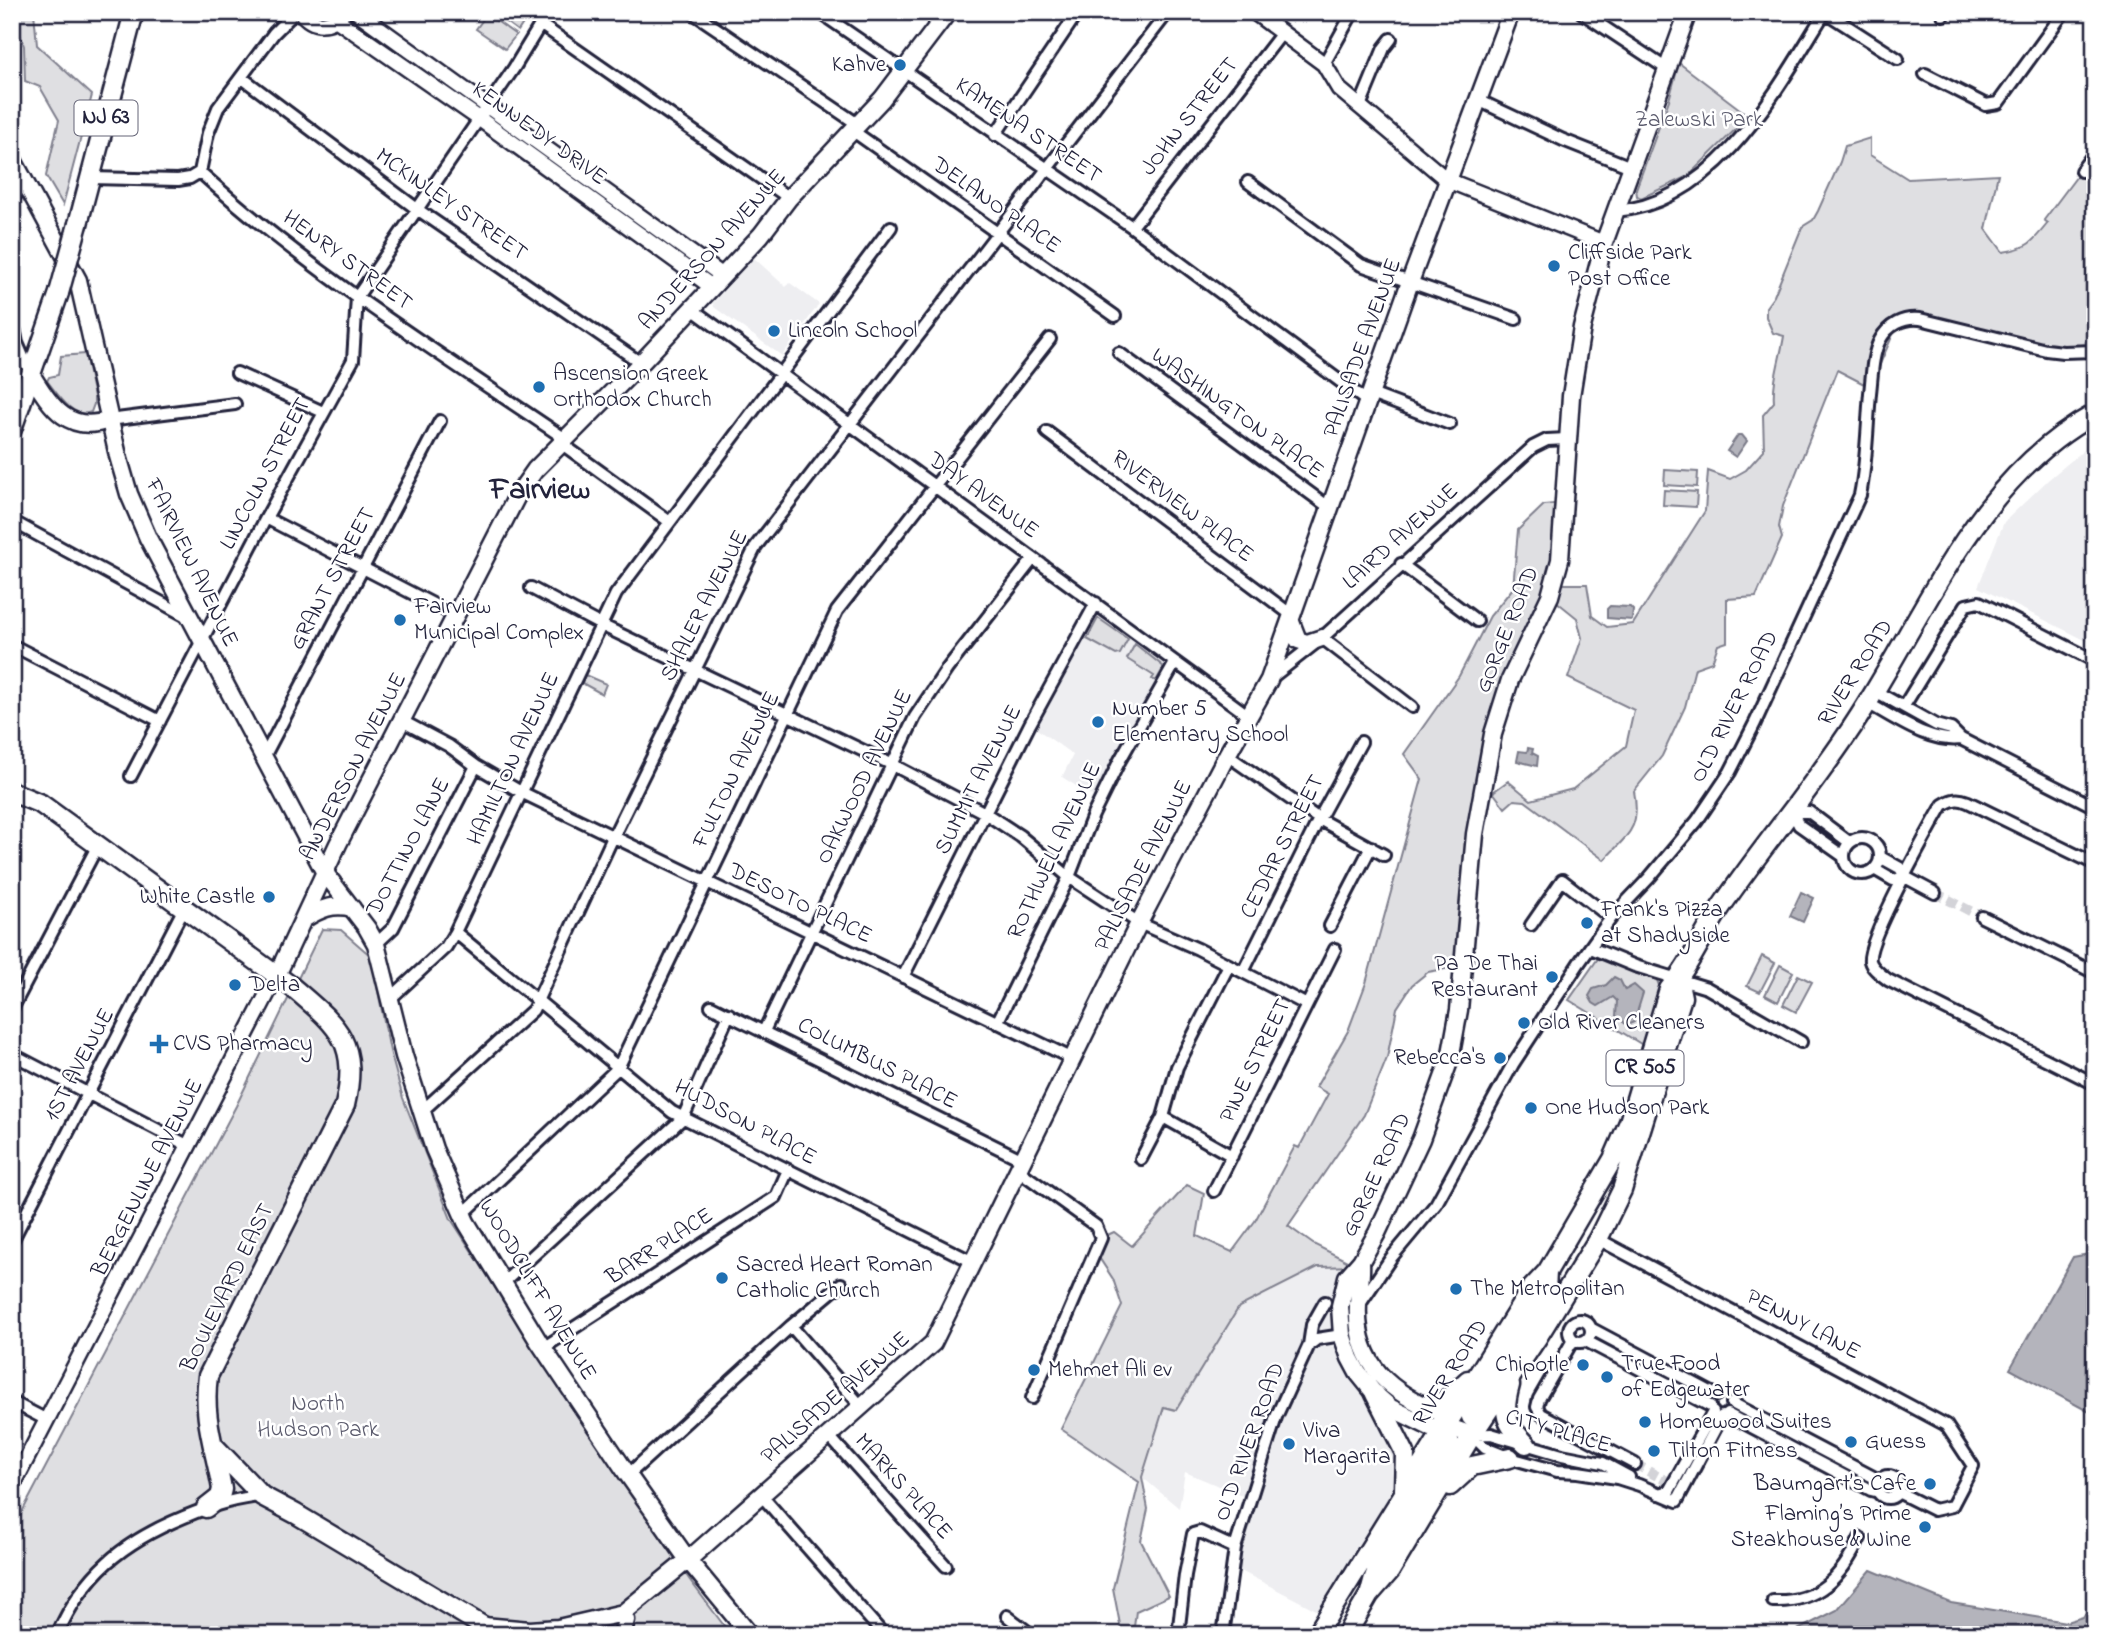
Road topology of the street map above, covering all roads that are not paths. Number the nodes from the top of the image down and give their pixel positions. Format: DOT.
graph roads {
  1 [pos="134,12"];
  2 [pos="295,12"];
  3 [pos="301,12"];
  4 [pos="357,12"];
  5 [pos="548,12"];
  6 [pos="692,12"];
  7 [pos="819,12"];
  8 [pos="948,12"];
  9 [pos="1078,12"];
  10 [pos="1168,12"];
  11 [pos="1254,12"];
  12 [pos="1353,12"];
  13 [pos="1511,12"];
  14 [pos="1581,12"];
  15 [pos="1688,12"];
  16 [pos="1825,12"];
  17 [pos="2064,12"];
  18 [pos="340,16"];
  19 [pos="540,24"];
  20 [pos="1282,33"];
  21 [pos="1391,39"];
  22 [pos="1898,59"];
  23 [pos="1324,64"];
  24 [pos="1667,69"];
  25 [pos="904,72"];
  26 [pos="1926,75"];
  27 [pos="241,77"];
  28 [pos="1478,100"];
  29 [pos="486,105"];
  30 [pos="1360,106"];
  31 [pos="478,118"];
  32 [pos="856,128"];
  33 [pos="995,135"];
  34 [pos="2095,152"];
  35 [pos="12,158"];
  36 [pos="550,161"];
  37 [pos="1631,167"];
  38 [pos="1047,169"];
  39 [pos="2081,171"];
  40 [pos="200,172"];
  41 [pos="23,178"];
  42 [pos="89,178"];
  43 [pos="1447,180"];
  44 [pos="1248,182"];
  45 [pos="12,198"];
  46 [pos="789,198"];
  47 [pos="417,209"];
  48 [pos="1615,211"];
  49 [pos="891,227"];
  50 [pos="1132,228"];
  51 [pos="997,234"];
  52 [pos="1604,243"];
  53 [pos="718,282"];
  54 [pos="1410,282"];
  55 [pos="357,297"];
  56 [pos="692,309"];
  57 [pos="1115,316"];
  58 [pos="12,318"];
  59 [pos="1516,319"];
  60 [pos="1050,339"];
  61 [pos="2095,351"];
  62 [pos="1119,353"];
  63 [pos="641,363"];
  64 [pos="237,373"];
  65 [pos="781,374"];
  66 [pos="32,376"];
  67 [pos="1370,398"];
  68 [pos="236,404"];
  69 [pos="323,412"];
  70 [pos="2095,414"];
  71 [pos="109,420"];
  72 [pos="440,421"];
  73 [pos="850,424"];
  74 [pos="1450,424"];
  75 [pos="12,429"];
  76 [pos="1047,432"];
  77 [pos="1567,439"];
  78 [pos="565,442"];
  79 [pos="934,485"];
  80 [pos="1330,508"];
  81 [pos="266,518"];
  82 [pos="12,521"];
  83 [pos="670,522"];
  84 [pos="1033,559"];
  85 [pos="1401,564"];
  86 [pos="363,568"];
  87 [pos="531,588"];
  88 [pos="1096,603"];
  89 [pos="456,615"];
  90 [pos="191,618"];
  91 [pos="1292,619"];
  92 [pos="1477,621"];
  93 [pos="601,625"];
  94 [pos="1322,638"];
  95 [pos="202,640"];
  96 [pos="12,645"];
  97 [pos="2095,661"];
  98 [pos="1175,663"];
  99 [pos="695,671"];
  100 [pos="1269,680"];
  101 [pos="1871,697"];
  102 [pos="1904,706"];
  103 [pos="1412,707"];
  104 [pos="788,714"];
  105 [pos="1249,716"];
  106 [pos="160,721"];
  107 [pos="402,721"];
  108 [pos="1961,739"];
  109 [pos="1361,742"];
  110 [pos="1227,755"];
  111 [pos="264,757"];
  112 [pos="893,765"];
  113 [pos="476,766"];
  114 [pos="131,776"];
  115 [pos="12,792"];
  116 [pos="521,792"];
  117 [pos="2095,807"];
  118 [pos="1792,811"];
  119 [pos="985,813"];
  120 [pos="1320,819"];
  121 [pos="613,837"];
  122 [pos="1849,842"];
  123 [pos="98,845"];
  124 [pos="1371,847"];
  125 [pos="1384,855"];
  126 [pos="1843,856"];
  127 [pos="1880,857"];
  128 [pos="2095,864"];
  129 [pos="1874,869"];
  130 [pos="1069,877"];
  131 [pos="1905,877"];
  132 [pos="322,881"];
  133 [pos="706,882"];
  134 [pos="1935,893"];
  135 [pos="184,908"];
  136 [pos="352,908"];
  137 [pos="1982,917"];
  138 [pos="1611,918"];
  139 [pos="304,919"];
  140 [pos="1139,923"];
  141 [pos="1531,925"];
  142 [pos="1330,926"];
  143 [pos="367,928"];
  144 [pos="455,932"];
  145 [pos="811,933"];
  146 [pos="376,944"];
  147 [pos="1335,948"];
  148 [pos="1591,948"];
  149 [pos="1229,965"];
  150 [pos="1243,972"];
  151 [pos="2095,973"];
  152 [pos="277,975"];
  153 [pos="903,977"];
  154 [pos="1678,978"];
  155 [pos="391,998"];
  156 [pos="538,1000"];
  157 [pos="1307,1005"];
  158 [pos="711,1006"];
  159 [pos="12,1009"];
  160 [pos="729,1014"];
  161 [pos="997,1023"];
  162 [pos="764,1031"];
  163 [pos="1801,1042"];
  164 [pos="12,1054"];
  165 [pos="1073,1059"];
  166 [pos="618,1068"];
  167 [pos="2095,1084"];
  168 [pos="89,1094"];
  169 [pos="422,1111"];
  170 [pos="1163,1117"];
  171 [pos="683,1118"];
  172 [pos="190,1146"];
  173 [pos="1232,1156"];
  174 [pos="1141,1159"];
  175 [pos="1020,1165"];
  176 [pos="788,1170"];
  177 [pos="1214,1191"];
  178 [pos="463,1214"];
  179 [pos="1598,1239"];
  180 [pos="12,1241"];
  181 [pos="1361,1261"];
  182 [pos="973,1262"];
  183 [pos="1547,1272"];
  184 [pos="503,1283"];
  185 [pos="841,1284"];
  186 [pos="1325,1303"];
  187 [pos="1358,1306"];
  188 [pos="791,1326"];
  189 [pos="1592,1329"];
  190 [pos="1342,1335"];
  191 [pos="1573,1340"];
  192 [pos="1586,1340"];
  193 [pos="1309,1345"];
  194 [pos="543,1348"];
  195 [pos="1489,1358"];
  196 [pos="1514,1372"];
  197 [pos="1376,1394"];
  198 [pos="1716,1395"];
  199 [pos="1032,1398"];
  200 [pos="12,1402"];
  201 [pos="1732,1403"];
  202 [pos="861,1406"];
  203 [pos="1422,1406"];
  204 [pos="1718,1412"];
  205 [pos="47,1420"];
  206 [pos="1446,1426"];
  207 [pos="1472,1434"];
  208 [pos="828,1436"];
  209 [pos="1525,1444"];
  210 [pos="213,1445"];
  211 [pos="1510,1458"];
  212 [pos="1635,1464"];
  213 [pos="628,1475"];
  214 [pos="1880,1480"];
  215 [pos="1639,1485"];
  216 [pos="12,1487"];
  217 [pos="1878,1492"];
  218 [pos="1898,1492"];
  219 [pos="1404,1493"];
  220 [pos="761,1495"];
  221 [pos="262,1496"];
  222 [pos="206,1508"];
  223 [pos="1428,1509"];
  224 [pos="1860,1538"];
  225 [pos="1235,1548"];
  226 [pos="688,1560"];
  227 [pos="946,1566"];
  228 [pos="1369,1595"];
  229 [pos="1773,1601"];
  230 [pos="623,1613"];
  231 [pos="1007,1616"];
  232 [pos="491,1631"];
  233 [pos="57,1635"];
  234 [pos="622,1635"];
  235 [pos="750,1635"];
  236 [pos="884,1635"];
  237 [pos="1032,1635"];
  238 [pos="1178,1635"];
  239 [pos="1223,1635"];
  240 [pos="1316,1635"];
  241 [pos="1346,1635"];
  1 -- 42 [label="main road, NJ 63"];
  2 -- 27 [label="street"];
  3 -- 18 [label="street"];
  4 -- 29 [label="street, KENNEDY DRIVE"];
  5 -- 19 [label="street"];
  6 -- 32 [label="street, DELANO PLACE"];
  7 -- 25 [label="street, KAMENA STREET"];
  8 -- 25 [label="main road, ANDERSON AVENUE"];
  9 -- 33 [label="street"];
  10 -- 38 [label="street, SHALER AVENUE"];
  11 -- 20 [label="street"];
  12 -- 23 [label="street"];
  13 -- 28 [label="main road, PALISADE AVENUE"];
  14 -- 24 [label="street"];
  15 -- 24 [label="main road, GORGE ROAD"];
  16 -- 22 [label="street"];
  16 -- 48 [label="street"];
  17 -- 26 [label="street"];
  18 -- 31 [label="street, KENNEDY DRIVE"];
  19 -- 29 [label="street"];
  19 -- 46 [label="street"];
  20 -- 23 [label="street"];
  20 -- 50 [label="street, JOHN STREET"];
  21 -- 30 [label="street"];
  23 -- 30 [label="street"];
  24 -- 37 [label="main road, GORGE ROAD"];
  25 -- 32 [label="main road, ANDERSON AVENUE"];
  25 -- 33 [label="street, KAMENA STREET"];
  27 -- 40 [label="street"];
  27 -- 47 [label="street, MCKINLEY STREET"];
  28 -- 37 [label="street"];
  28 -- 43 [label="main road, PALISADE AVENUE"];
  29 -- 31 [label="street"];
  29 -- 36 [label="street, KENNEDY DRIVE"];
  30 -- 43 [label="street"];
  31 -- 36 [label="street, KENNEDY DRIVE"];
  31 -- 47 [label="street"];
  32 -- 46 [label="main road, ANDERSON AVENUE"];
  32 -- 51 [label="street, DELANO PLACE"];
  33 -- 38 [label="street, KAMENA STREET"];
  34 -- 39 [label="street"];
  35 -- 41 [label="main road, FAIRVIEW AVENUE"];
  36 -- 53 [label="street, KENNEDY DRIVE"];
  37 -- 48 [label="main road, GORGE ROAD"];
  38 -- 50 [label="street, KAMENA STREET"];
  38 -- 51 [label="street, SHALER AVENUE"];
  40 -- 42 [label="street"];
  40 -- 55 [label="street, HENRY STREET"];
  41 -- 45 [label="street"];
  41 -- 71 [label="main road, FAIRVIEW AVENUE"];
  42 -- 66 [label="main road, NJ 63, bridge"];
  43 -- 52 [label="street"];
  43 -- 54 [label="main road, PALISADE AVENUE"];
  44 -- 54 [label="street"];
  46 -- 53 [label="main road, ANDERSON AVENUE"];
  47 -- 55 [label="street"];
  47 -- 63 [label="street, MCKINLEY STREET"];
  48 -- 52 [label="main road, GORGE ROAD"];
  49 -- 65 [label="street, HAMILTON AVENUE"];
  50 -- 67 [label="street, KAMENA STREET"];
  51 -- 57 [label="street, DELANO PLACE"];
  51 -- 73 [label="street, SHALER AVENUE"];
  52 -- 77 [label="main road, GORGE ROAD"];
  53 -- 56 [label="main road, ANDERSON AVENUE"];
  54 -- 59 [label="street"];
  54 -- 67 [label="main road, PALISADE AVENUE"];
  55 -- 69 [label="street, LINCOLN STREET"];
  55 -- 78 [label="street, HENRY STREET"];
  56 -- 63 [label="main road, ANDERSON AVENUE"];
  56 -- 65 [label="street, DAY AVENUE"];
  58 -- 66 [label="street"];
  60 -- 79 [label="street, FULTON AVENUE"];
  61 -- 138 [label="street, OLD RIVER ROAD"];
  62 -- 80 [label="street, WASHINGTON PLACE"];
  63 -- 78 [label="main road, ANDERSON AVENUE"];
  64 -- 69 [label="street"];
  65 -- 73 [label="street, DAY AVENUE"];
  65 -- 83 [label="street, HAMILTON AVENUE"];
  66 -- 71 [label="main road"];
  66 -- 75 [label="main road, NJ 63"];
  67 -- 74 [label="street, KAMENA STREET"];
  67 -- 80 [label="main road, PALISADE AVENUE"];
  68 -- 71 [label="street"];
  69 -- 81 [label="street, LINCOLN STREET"];
  70 -- 101 [label="main road, RIVER ROAD / CR 505"];
  71 -- 90 [label="main road, FAIRVIEW AVENUE"];
  72 -- 86 [label="street, GRANT STREET"];
  73 -- 79 [label="street, DAY AVENUE"];
  73 -- 99 [label="street, SHALER AVENUE"];
  76 -- 91 [label="street, RIVERVIEW PLACE"];
  77 -- 85 [label="street, LAIRD AVENUE"];
  77 -- 181 [label="main road, GORGE ROAD"];
  78 -- 83 [label="street, HENRY STREET"];
  78 -- 89 [label="main road, ANDERSON AVENUE"];
  79 -- 84 [label="street, DAY AVENUE"];
  79 -- 104 [label="street, FULTON AVENUE"];
  80 -- 91 [label="main road, PALISADE AVENUE"];
  81 -- 86 [label="street"];
  81 -- 95 [label="street, LINCOLN STREET"];
  82 -- 90 [label="street"];
  83 -- 93 [label="street, HAMILTON AVENUE"];
  84 -- 88 [label="street, DAY AVENUE"];
  84 -- 112 [label="street, OAKWOOD AVENUE"];
  85 -- 92 [label="street"];
  85 -- 94 [label="street, LAIRD AVENUE"];
  86 -- 89 [label="street"];
  86 -- 111 [label="street, GRANT STREET"];
  87 -- 93 [label="street"];
  88 -- 98 [label="street, DAY AVENUE"];
  88 -- 119 [label="street, SUMMIT AVENUE"];
  89 -- 107 [label="main road, ANDERSON AVENUE"];
  90 -- 95 [label="main road, FAIRVIEW AVENUE"];
  91 -- 94 [label="main road"];
  91 -- 100 [label="main road, PALISADE AVENUE"];
  93 -- 99 [label="street"];
  93 -- 116 [label="street, HAMILTON AVENUE"];
  94 -- 100 [label="street, LAIRD AVENUE"];
  94 -- 103 [label="street"];
  95 -- 106 [label="street, LINCOLN STREET"];
  95 -- 111 [label="main road, FAIRVIEW AVENUE"];
  96 -- 106 [label="street"];
  97 -- 102 [label="street"];
  98 -- 105 [label="street, DAY AVENUE"];
  98 -- 130 [label="street, ROTHWELL AVENUE"];
  99 -- 104 [label="street"];
  99 -- 121 [label="street, SHALER AVENUE"];
  100 -- 105 [label="main road, PALISADE AVENUE"];
  101 -- 102 [label="street"];
  101 -- 108 [label="street"];
  101 -- 118 [label="main road, RIVER ROAD / CR 505"];
  102 -- 108 [label="street"];
  104 -- 112 [label="street"];
  104 -- 133 [label="street, FULTON AVENUE"];
  105 -- 110 [label="main road, PALISADE AVENUE"];
  106 -- 114 [label="street, LINCOLN STREET"];
  107 -- 113 [label="street, DESOTO PLACE"];
  107 -- 132 [label="main road, ANDERSON AVENUE"];
  108 -- 117 [label="street"];
  109 -- 120 [label="street, CEDAR STREET"];
  110 -- 120 [label="street"];
  110 -- 140 [label="main road, PALISADE AVENUE"];
  111 -- 132 [label="main road, FAIRVIEW AVENUE"];
  112 -- 119 [label="street"];
  112 -- 145 [label="street, OAKWOOD AVENUE"];
  113 -- 116 [label="street, DESOTO PLACE"];
  113 -- 146 [label="street, DOTTINO LANE"];
  115 -- 123 [label="main road, BOULEVARD EAST"];
  116 -- 121 [label="street, DESOTO PLACE"];
  116 -- 144 [label="street, HAMILTON AVENUE"];
  118 -- 122 [label="street"];
  118 -- 126 [label="street"];
  118 -- 154 [label="main road, RIVER ROAD / CR 505"];
  119 -- 130 [label="street"];
  119 -- 153 [label="street, SUMMIT AVENUE"];
  120 -- 124 [label="street"];
  120 -- 150 [label="street, CEDAR STREET"];
  121 -- 133 [label="street, DESOTO PLACE"];
  121 -- 156 [label="street, SHALER AVENUE"];
  122 -- 126 [label="street"];
  122 -- 127 [label="street"];
  123 -- 135 [label="main road, BOULEVARD EAST"];
  123 -- 159 [label="street"];
  124 -- 125 [label="street"];
  124 -- 142 [label="street"];
  126 -- 129 [label="street"];
  127 -- 129 [label="street"];
  127 -- 131 [label="street"];
  128 -- 131 [label="street"];
  129 -- 131 [label="street"];
  130 -- 140 [label="street"];
  130 -- 161 [label="street, ROTHWELL AVENUE"];
  131 -- 134 [label="street"];
  131 -- 167 [label="street"];
  132 -- 136 [label="main road, FAIRVIEW AVENUE"];
  132 -- 139 [label="main road, BERGENLINE AVENUE"];
  133 -- 145 [label="street, DESOTO PLACE"];
  133 -- 166 [label="street, FULTON AVENUE"];
  135 -- 152 [label="main road, BOULEVARD EAST"];
  135 -- 168 [label="street, 1ST AVENUE"];
  136 -- 139 [label="main road"];
  136 -- 143 [label="main road, FAIRVIEW AVENUE"];
  137 -- 151 [label="street"];
  138 -- 141 [label="street"];
  138 -- 148 [label="street, OLD RIVER ROAD"];
  139 -- 152 [label="main road, BERGENLINE AVENUE"];
  140 -- 149 [label="street"];
  140 -- 165 [label="main road, PALISADE AVENUE"];
  143 -- 146 [label="main road, WOODCLIFF AVENUE"];
  144 -- 155 [label="street, HAMILTON AVENUE"];
  144 -- 156 [label="street, HUDSON PLACE"];
  145 -- 153 [label="street, DESOTO PLACE"];
  145 -- 162 [label="street, OAKWOOD AVENUE"];
  146 -- 155 [label="main road, WOODCLIFF AVENUE"];
  147 -- 157 [label="street, PINE STREET"];
  148 -- 154 [label="street"];
  148 -- 187 [label="street, OLD RIVER ROAD"];
  149 -- 150 [label="street"];
  149 -- 170 [label="street"];
  150 -- 157 [label="street"];
  152 -- 172 [label="street, BERGENLINE AVENUE"];
  152 -- 210 [label="main road, BOULEVARD EAST"];
  153 -- 161 [label="street, DESOTO PLACE"];
  154 -- 163 [label="street"];
  154 -- 179 [label="main road, RIVER ROAD / CR 505"];
  154 -- 183 [label="main road, RIVER ROAD / CR 505"];
  155 -- 169 [label="main road, WOODCLIFF AVENUE"];
  156 -- 166 [label="street, HUDSON PLACE"];
  156 -- 169 [label="street, SHALER AVENUE"];
  157 -- 173 [label="street, PINE STREET"];
  158 -- 160 [label="street, COLUMBUS PLACE"];
  160 -- 162 [label="street, COLUMBUS PLACE"];
  160 -- 171 [label="street"];
  161 -- 165 [label="street, DESOTO PLACE"];
  162 -- 175 [label="street, COLUMBUS PLACE"];
  164 -- 168 [label="street"];
  165 -- 175 [label="main road, PALISADE AVENUE"];
  166 -- 171 [label="street, HUDSON PLACE"];
  166 -- 178 [label="street, FULTON AVENUE"];
  168 -- 172 [label="street"];
  168 -- 180 [label="street, 1ST AVENUE"];
  169 -- 178 [label="main road, WOODCLIFF AVENUE"];
  170 -- 173 [label="street"];
  170 -- 174 [label="street"];
  171 -- 176 [label="street, HUDSON PLACE"];
  171 -- 184 [label="street"];
  172 -- 205 [label="street, BERGENLINE AVENUE"];
  173 -- 177 [label="street, PINE STREET"];
  175 -- 182 [label="main road, PALISADE AVENUE"];
  175 -- 199 [label="street, COLUMBUS PLACE"];
  176 -- 182 [label="street, HUDSON PLACE"];
  176 -- 194 [label="street, BARR PLACE"];
  178 -- 184 [label="main road, WOODCLIFF AVENUE"];
  179 -- 196 [label="main road, RIVER ROAD / CR 505"];
  179 -- 218 [label="street, PENNY LANE"];
  181 -- 187 [label="main road, GORGE ROAD"];
  181 -- 190 [label="main road, GORGE ROAD"];
  182 -- 202 [label="main road, PALISADE AVENUE"];
  183 -- 195 [label="main road, RIVER ROAD / CR 505"];
  183 -- 207 [label="main road"];
  184 -- 194 [label="main road, WOODCLIFF AVENUE"];
  185 -- 188 [label="street"];
  186 -- 193 [label="street"];
  187 -- 203 [label="main road, GORGE ROAD"];
  188 -- 202 [label="street"];
  188 -- 213 [label="street"];
  189 -- 191 [label="street"];
  189 -- 192 [label="street"];
  189 -- 198 [label="street"];
  190 -- 193 [label="street, OLD RIVER ROAD"];
  190 -- 197 [label="main road, GORGE ROAD"];
  191 -- 192 [label="street"];
  191 -- 212 [label="street, CITY PLACE"];
  192 -- 204 [label="street"];
  193 -- 225 [label="street, OLD RIVER ROAD"];
  194 -- 213 [label="main road, WOODCLIFF AVENUE"];
  195 -- 203 [label="main road"];
  195 -- 206 [label="main road, RIVER ROAD / CR 505"];
  196 -- 207 [label="main road, RIVER ROAD / CR 505"];
  196 -- 209 [label="main road"];
  197 -- 206 [label="main road, GORGE ROAD"];
  197 -- 219 [label="main road"];
  198 -- 201 [label="street"];
  198 -- 204 [label="street"];
  200 -- 205 [label="street"];
  201 -- 204 [label="street"];
  201 -- 214 [label="street"];
  202 -- 208 [label="main road, PALISADE AVENUE"];
  203 -- 206 [label="main road, GORGE ROAD"];
  204 -- 215 [label="street, CITY PLACE"];
  204 -- 217 [label="street"];
  205 -- 216 [label="street, BERGENLINE AVENUE"];
  206 -- 207 [label="main road, GORGE ROAD"];
  206 -- 219 [label="main road, RIVER ROAD / CR 505"];
  206 -- 228 [label="main road"];
  207 -- 209 [label="street, CITY PLACE"];
  207 -- 211 [label="street, CITY PLACE"];
  207 -- 223 [label="main road, RIVER ROAD / CR 505"];
  208 -- 220 [label="main road, PALISADE AVENUE"];
  208 -- 227 [label="street, MARKS PLACE"];
  209 -- 215 [label="street, CITY PLACE"];
  210 -- 221 [label="main road"];
  210 -- 222 [label="main road, BOULEVARD EAST"];
  211 -- 215 [label="street, CITY PLACE"];
  211 -- 223 [label="main road"];
  213 -- 226 [label="main road, WOODCLIFF AVENUE"];
  214 -- 217 [label="street"];
  214 -- 218 [label="street"];
  217 -- 218 [label="street"];
  219 -- 240 [label="main road, RIVER ROAD / CR 505"];
  220 -- 226 [label="main road, PALISADE AVENUE"];
  220 -- 236 [label="street"];
  221 -- 222 [label="street"];
  221 -- 232 [label="main road"];
  222 -- 233 [label="street"];
  223 -- 228 [label="main road, RIVER ROAD / CR 505"];
  224 -- 229 [label="street"];
  225 -- 238 [label="street"];
  225 -- 239 [label="street"];
  226 -- 230 [label="main road, PALISADE AVENUE"];
  226 -- 235 [label="main road, WOODCLIFF AVENUE"];
  228 -- 241 [label="main road, RIVER ROAD / CR 505"];
  230 -- 232 [label="main road"];
  230 -- 234 [label="main road"];
  231 -- 237 [label="street"];
}
